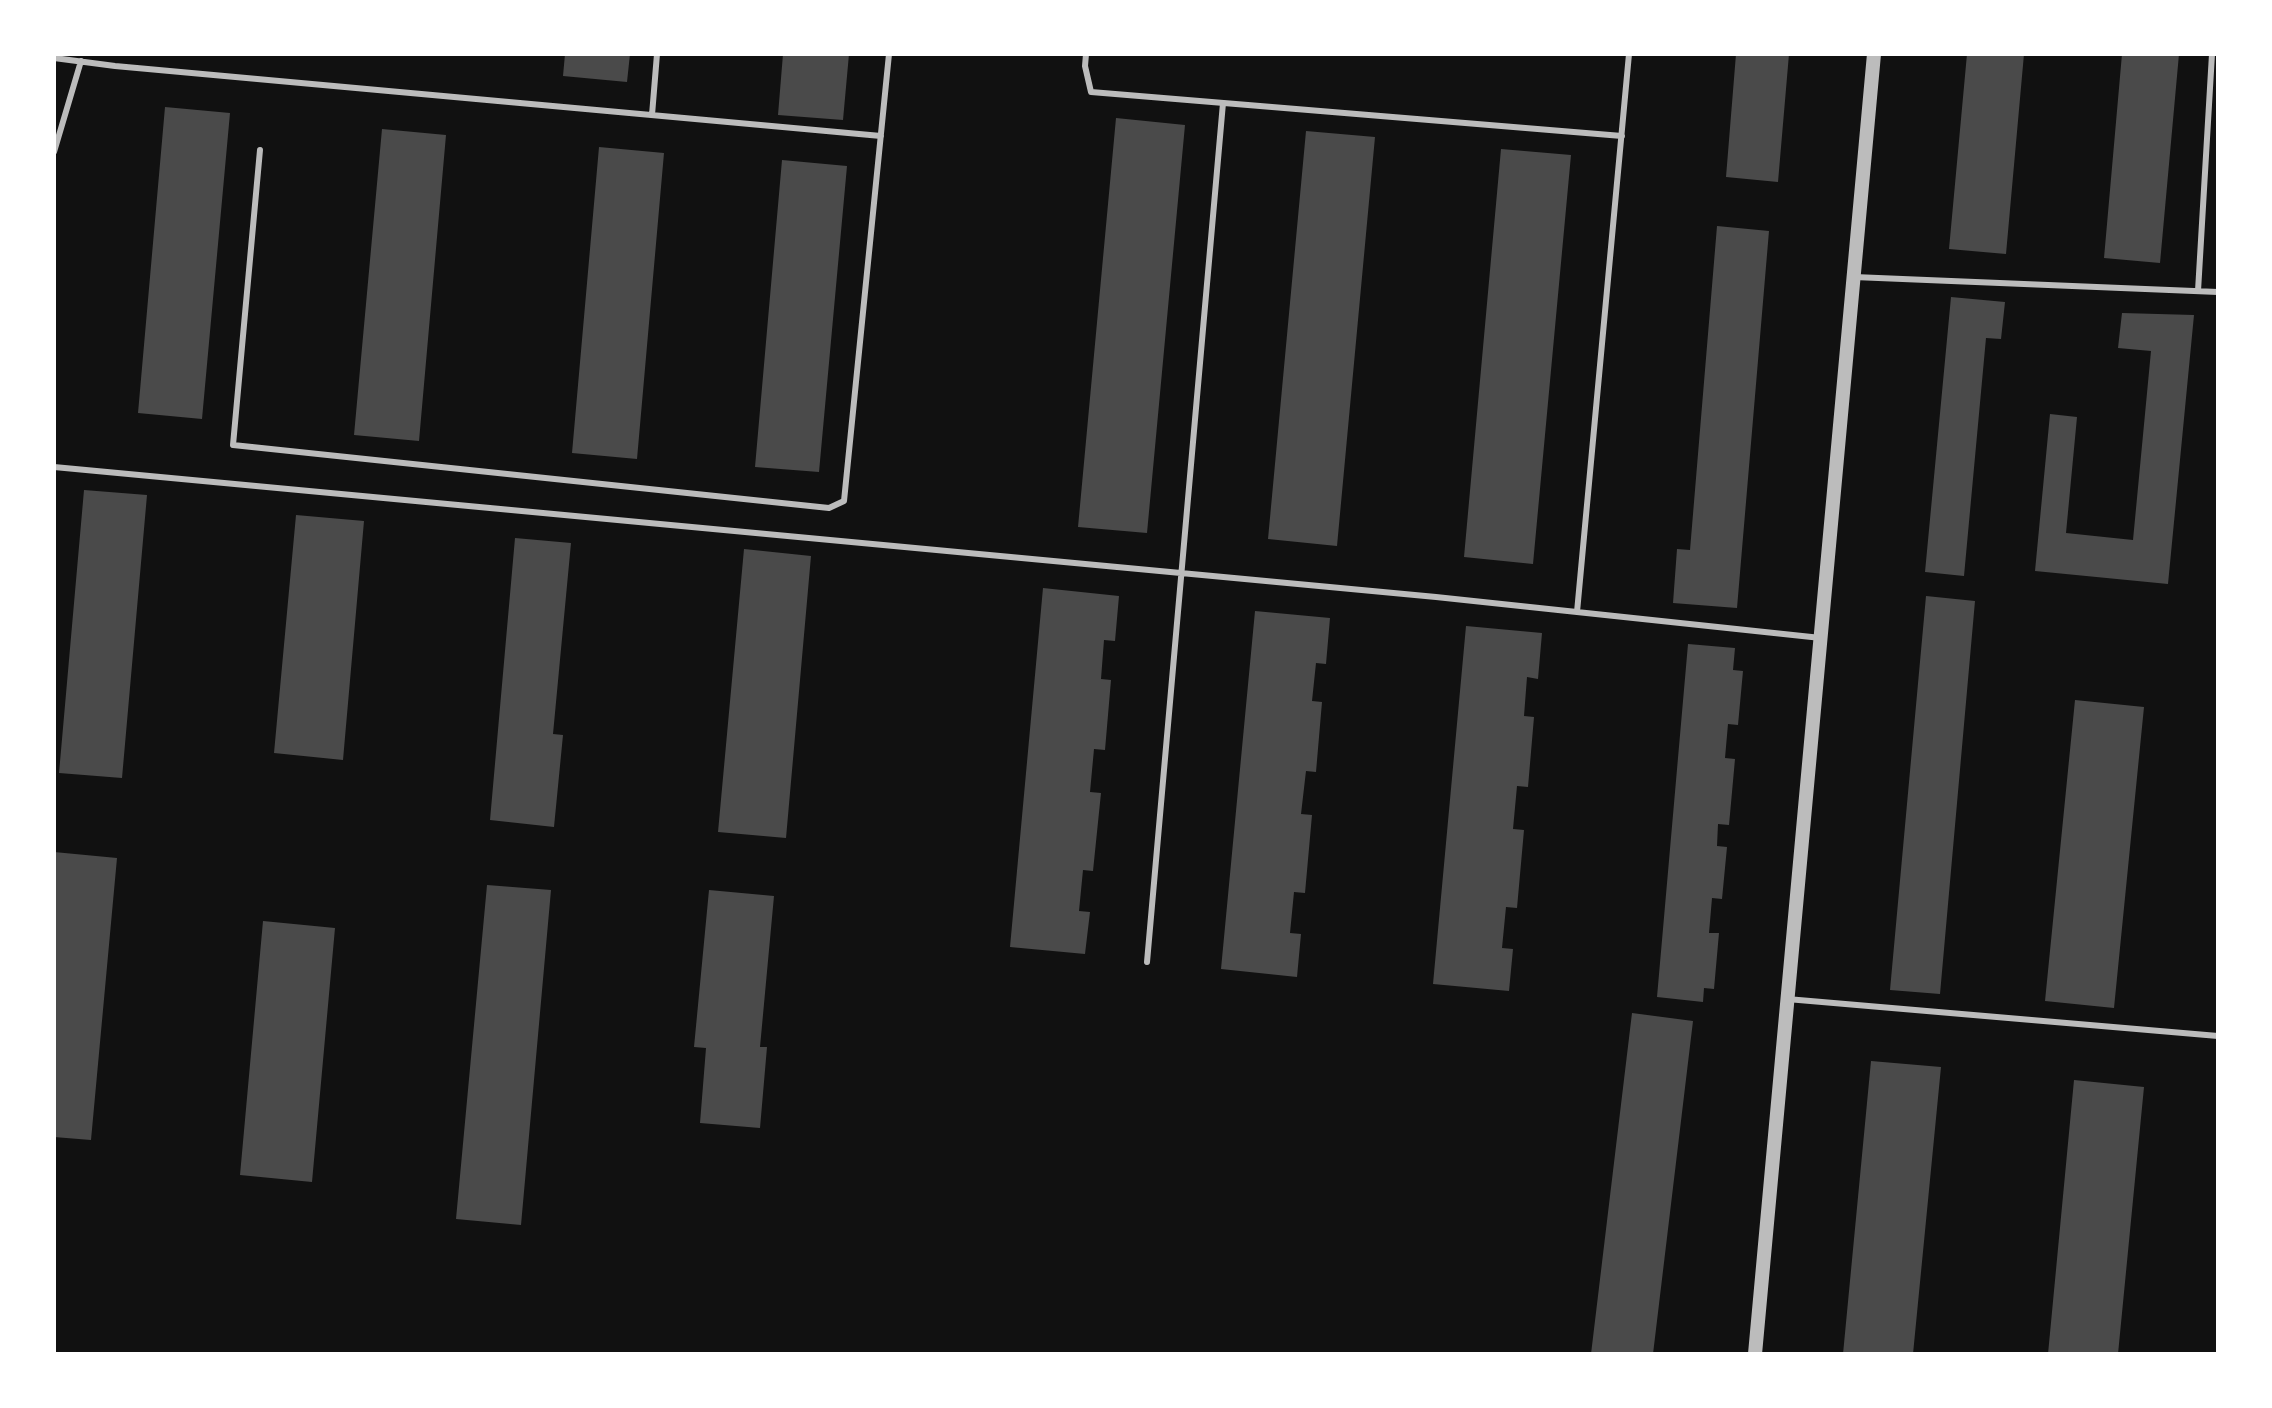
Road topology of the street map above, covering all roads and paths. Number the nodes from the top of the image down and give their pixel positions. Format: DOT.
graph roads {
  1 [pos="116,54"];
  2 [pos="657,54"];
  3 [pos="889,54"];
  4 [pos="1086,54"];
  5 [pos="1629,54"];
  6 [pos="1874,54"];
  7 [pos="2212,54"];
  8 [pos="54,58"];
  9 [pos="81,61"];
  10 [pos="115,66"];
  11 [pos="1223,103"];
  12 [pos="652,115"];
  13 [pos="881,136"];
  14 [pos="1622,136"];
  15 [pos="260,150"];
  16 [pos="54,152"];
  17 [pos="1854,277"];
  18 [pos="2198,291"];
  19 [pos="2218,292"];
  20 [pos="54,467"];
  21 [pos="1182,573"];
  22 [pos="1577,612"];
  23 [pos="1821,638"];
  24 [pos="1147,962"];
  25 [pos="1787,999"];
  26 [pos="2218,1036"];
  27 [pos="1755,1354"];
  1 -- 10 [label="lane"];
  2 -- 12 [label="lane"];
  3 -- 13 [label="lane"];
  4 -- 11 [label="lane"];
  5 -- 14 [label="lane"];
  6 -- 17 [label="street"];
  7 -- 18 [label="lane"];
  8 -- 9 [label="lane"];
  9 -- 10 [label="lane"];
  9 -- 16 [label="lane"];
  10 -- 12 [label="lane"];
  11 -- 14 [label="lane"];
  11 -- 21 [label="lane"];
  12 -- 13 [label="lane"];
  13 -- 15 [label="lane"];
  14 -- 22 [label="lane"];
  17 -- 18 [label="lane"];
  17 -- 23 [label="street"];
  18 -- 19 [label="lane"];
  20 -- 21 [label="lane"];
  21 -- 22 [label="lane"];
  21 -- 24 [label="lane"];
  22 -- 23 [label="lane"];
  23 -- 25 [label="street"];
  25 -- 26 [label="lane"];
  25 -- 27 [label="street"];
}
